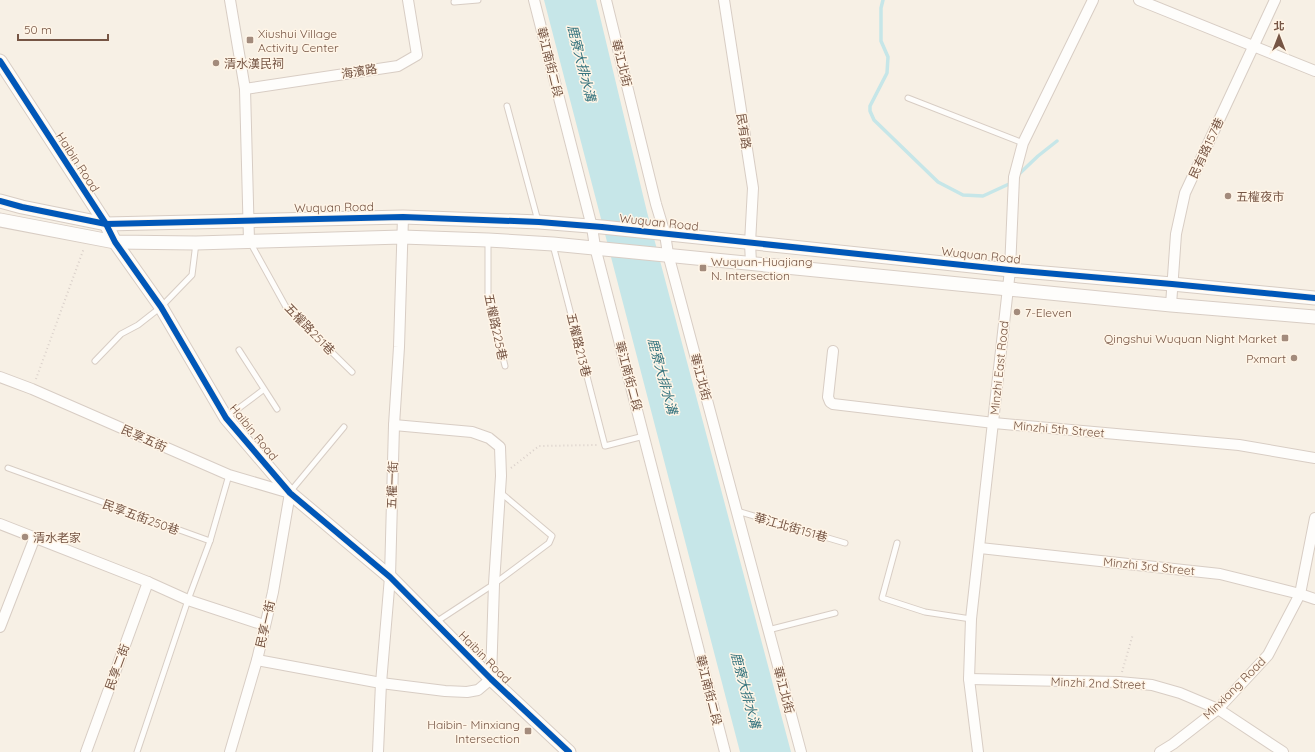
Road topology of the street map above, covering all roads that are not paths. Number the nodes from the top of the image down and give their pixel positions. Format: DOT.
graph roads {
  1 [pos="230,0"];
  2 [pos="408,0"];
  3 [pos="478,0"];
  4 [pos="534,0"];
  5 [pos="606,0"];
  6 [pos="724,0"];
  7 [pos="1093,0"];
  8 [pos="1139,0"];
  9 [pos="1275,0"];
  10 [pos="454,2"];
  11 [pos="1254,46"];
  12 [pos="0,62"];
  13 [pos="1315,71"];
  14 [pos="245,89"];
  15 [pos="908,98"];
  16 [pos="507,106"];
  17 [pos="1023,144"];
  18 [pos="0,201"];
  19 [pos="403,217"];
  20 [pos="0,220"];
  21 [pos="249,220"];
  22 [pos="539,222"];
  23 [pos="106,224"];
  24 [pos="597,227"];
  25 [pos="661,233"];
  26 [pos="402,237"];
  27 [pos="488,240"];
  28 [pos="249,241"];
  29 [pos="115,242"];
  30 [pos="196,242"];
  31 [pos="750,243"];
  32 [pos="553,244"];
  33 [pos="601,248"];
  34 [pos="664,254"];
  35 [pos="751,263"];
  36 [pos="1010,270"];
  37 [pos="1172,284"];
  38 [pos="1007,289"];
  39 [pos="1315,298"];
  40 [pos="1171,305"];
  41 [pos="160,307"];
  42 [pos="1315,317"];
  43 [pos="238,350"];
  44 [pos="833,351"];
  45 [pos="95,362"];
  46 [pos="505,366"];
  47 [pos="352,372"];
  48 [pos="0,377"];
  49 [pos="263,390"];
  50 [pos="276,409"];
  51 [pos="226,418"];
  52 [pos="994,423"];
  53 [pos="394,425"];
  54 [pos="344,427"];
  55 [pos="644,436"];
  56 [pos="1315,458"];
  57 [pos="8,468"];
  58 [pos="229,475"];
  59 [pos="290,493"];
  60 [pos="500,493"];
  61 [pos="737,511"];
  62 [pos="1315,518"];
  63 [pos="0,524"];
  64 [pos="35,537"];
  65 [pos="210,541"];
  66 [pos="845,543"];
  67 [pos="897,543"];
  68 [pos="980,548"];
  69 [pos="390,577"];
  70 [pos="148,582"];
  71 [pos="494,584"];
  72 [pos="1300,594"];
  73 [pos="1315,599"];
  74 [pos="188,600"];
  75 [pos="835,613"];
  76 [pos="971,619"];
  77 [pos="435,622"];
  78 [pos="264,625"];
  79 [pos="0,627"];
  80 [pos="768,630"];
  81 [pos="257,660"];
  82 [pos="969,678"];
  83 [pos="491,679"];
  84 [pos="381,683"];
  85 [pos="1218,709"];
  86 [pos="86,752"];
  87 [pos="137,752"];
  88 [pos="230,752"];
  89 [pos="378,752"];
  90 [pos="569,752"];
  91 [pos="725,752"];
  92 [pos="801,752"];
  93 [pos="978,752"];
  94 [pos="1160,752"];
  95 [pos="1282,752"];
  1 -- 14 [label="street"];
  2 -- 14 [label="street, 海濱路"];
  3 -- 10 [label="lane"];
  4 -- 24 [label="street, 華江南街二段"];
  5 -- 25 [label="street, 華江北街"];
  6 -- 31 [label="street, 民有路"];
  7 -- 17 [label="street, Minzhi East Road"];
  8 -- 11 [label="street"];
  9 -- 11 [label="street, 民有路157巷"];
  11 -- 13 [label="street"];
  11 -- 37 [label="street, 民有路157巷"];
  12 -- 23 [label="street, Haibin Road"];
  14 -- 21 [label="street"];
  15 -- 17 [label="lane"];
  16 -- 22 [label="lane"];
  17 -- 36 [label="street, Minzhi East Road"];
  18 -- 23 [label="street, Wuquan Road"];
  19 -- 21 [label="street, Wuquan Road"];
  19 -- 22 [label="street, Wuquan Road"];
  19 -- 26 [label="street, 五權一街"];
  20 -- 29 [label="street"];
  21 -- 23 [label="street, Wuquan Road"];
  21 -- 28 [label="street"];
  22 -- 24 [label="street, Wuquan Road"];
  23 -- 29 [label="street, Haibin Road"];
  24 -- 25 [label="street, Wuquan Road"];
  24 -- 33 [label="street, 華江南街二段"];
  25 -- 31 [label="street, Wuquan Road"];
  25 -- 34 [label="street, 華江北街"];
  26 -- 27 [label="street"];
  26 -- 28 [label="street"];
  26 -- 53 [label="street, 五權一街"];
  27 -- 32 [label="street"];
  27 -- 46 [label="lane, 五權路225巷"];
  28 -- 30 [label="street"];
  28 -- 47 [label="lane, 五權路251巷"];
  29 -- 30 [label="street"];
  29 -- 41 [label="street, Haibin Road"];
  30 -- 41 [label="lane"];
  31 -- 35 [label="street, 民有路"];
  31 -- 36 [label="street, Wuquan Road"];
  32 -- 33 [label="street"];
  32 -- 55 [label="lane, 五權路213巷"];
  33 -- 34 [label="street"];
  33 -- 55 [label="street, 華江南街二段"];
  34 -- 35 [label="street"];
  34 -- 61 [label="street, 華江北街"];
  35 -- 38 [label="street"];
  36 -- 37 [label="street, Wuquan Road"];
  36 -- 38 [label="street, Minzhi East Road"];
  37 -- 39 [label="street, Wuquan Road"];
  37 -- 40 [label="street, 民有路157巷"];
  38 -- 40 [label="street"];
  38 -- 52 [label="street, Minzhi East Road"];
  40 -- 42 [label="street"];
  41 -- 45 [label="lane"];
  41 -- 51 [label="street, Haibin Road"];
  43 -- 49 [label="lane"];
  44 -- 52 [label="street, Minzhi 5th Street"];
  48 -- 58 [label="street, 民享五街"];
  49 -- 50 [label="lane"];
  49 -- 51 [label="lane"];
  51 -- 59 [label="street, Haibin Road"];
  52 -- 56 [label="street, Minzhi 5th Street"];
  52 -- 68 [label="street, Minzhi East Road"];
  53 -- 60 [label="street"];
  53 -- 69 [label="street, 五權一街"];
  54 -- 59 [label="lane"];
  55 -- 91 [label="street, 華江南街二段"];
  57 -- 65 [label="lane, 民享五街250巷"];
  58 -- 59 [label="street, 民享五街"];
  58 -- 65 [label="lane"];
  59 -- 69 [label="street, Haibin Road"];
  59 -- 78 [label="street, 民享一街"];
  60 -- 71 [label="street"];
  60 -- 71 [label="lane"];
  61 -- 66 [label="lane, 華江北街151巷"];
  61 -- 80 [label="street, 華江北街"];
  62 -- 72 [label="street, Minxiang Road"];
  63 -- 64 [label="street"];
  64 -- 70 [label="street"];
  64 -- 79 [label="street"];
  65 -- 74 [label="lane"];
  67 -- 76 [label="lane"];
  68 -- 72 [label="street, Minzhi 3rd Street"];
  68 -- 76 [label="street, Minzhi East Road"];
  69 -- 77 [label="street, Haibin Road"];
  69 -- 84 [label="street, 五權一街"];
  70 -- 74 [label="street"];
  70 -- 86 [label="street, 民享二街"];
  71 -- 77 [label="lane"];
  71 -- 83 [label="street"];
  72 -- 73 [label="street, Minzhi 3rd Street"];
  72 -- 85 [label="street, Minxiang Road"];
  74 -- 78 [label="street"];
  74 -- 87 [label="lane"];
  75 -- 80 [label="lane"];
  76 -- 82 [label="street, Minzhi East Road"];
  77 -- 83 [label="street, Haibin Road"];
  78 -- 81 [label="street, 民享一街"];
  80 -- 92 [label="street, 華江北街"];
  81 -- 84 [label="street"];
  81 -- 88 [label="street, 民享一街"];
  82 -- 85 [label="street, Minzhi 2nd Street"];
  82 -- 93 [label="street, Minzhi East Road"];
  83 -- 84 [label="street"];
  83 -- 90 [label="street, Haibin Road"];
  84 -- 89 [label="street, 五權一街"];
  85 -- 94 [label="street, Minxiang Road"];
  85 -- 95 [label="street, Minzhi 2nd Street"];
}
